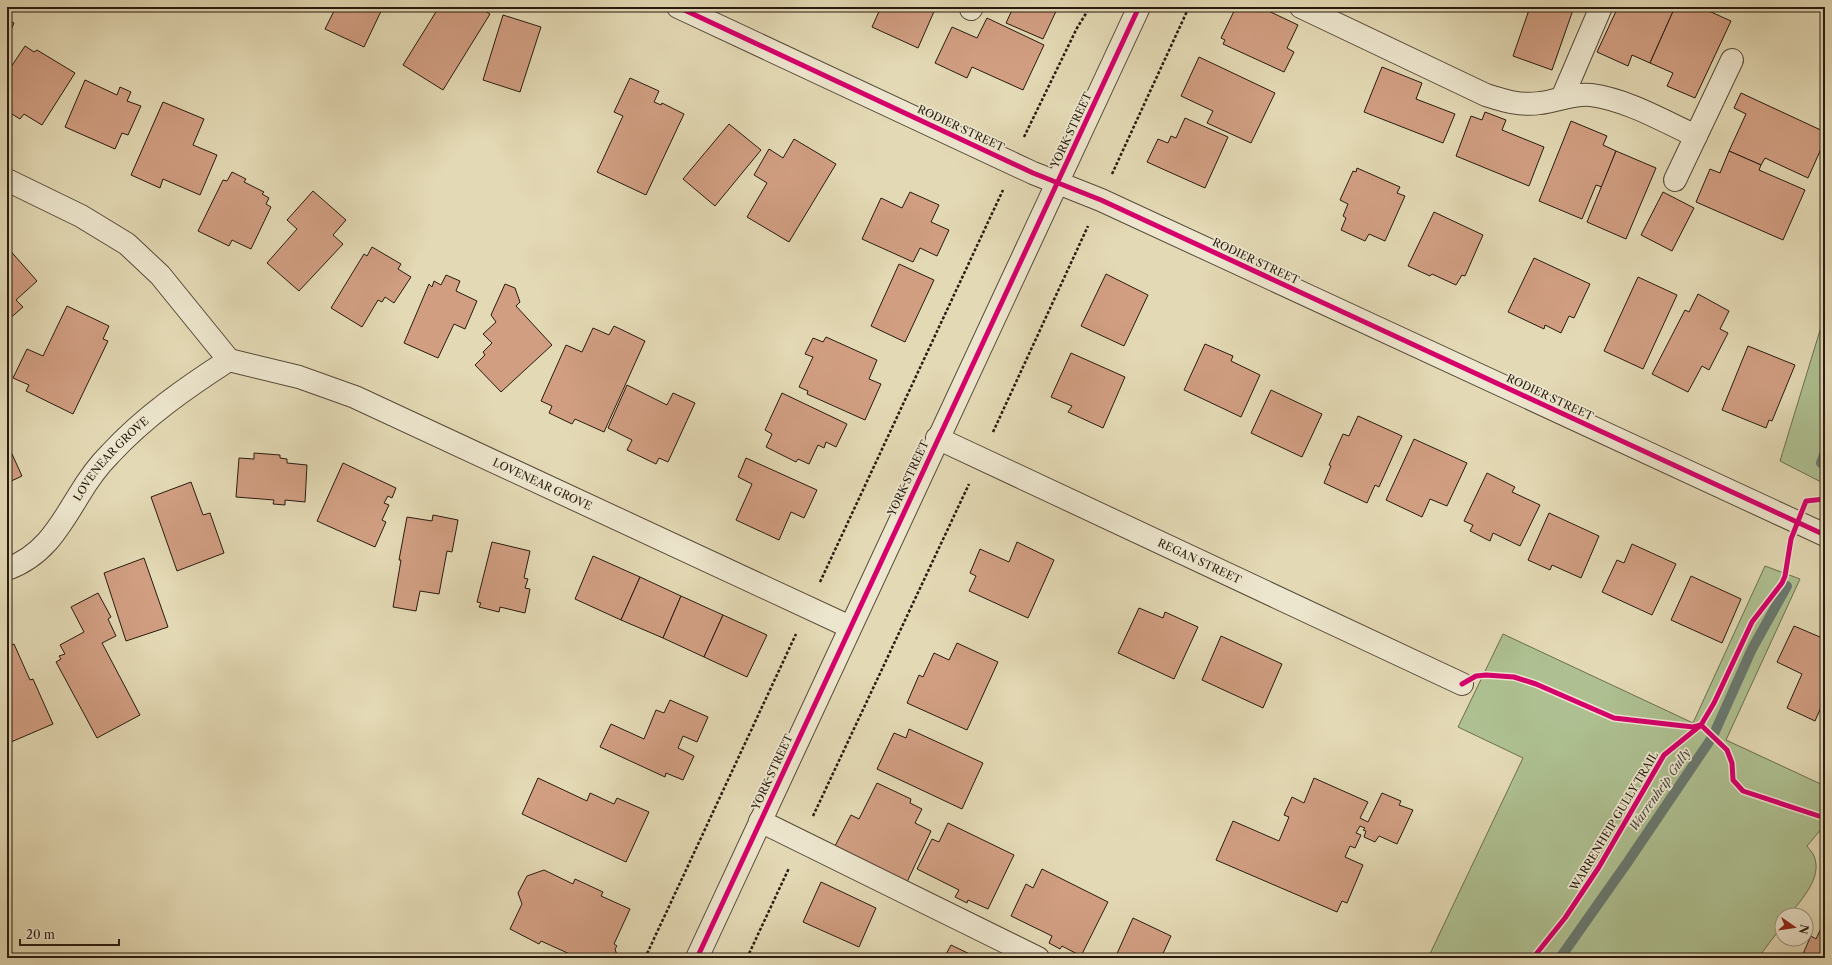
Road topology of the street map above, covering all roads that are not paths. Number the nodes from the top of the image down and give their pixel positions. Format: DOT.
graph roads {
  1 [pos="678,7"];
  2 [pos="1138,7"];
  3 [pos="1301,7"];
  4 [pos="1601,7"];
  5 [pos="1732,60"];
  6 [pos="1562,98"];
  7 [pos="1696,136"];
  8 [pos="7,180"];
  9 [pos="1675,180"];
  10 [pos="1058,183"];
  11 [pos="229,360"];
  12 [pos="937,438"];
  13 [pos="1825,535"];
  14 [pos="7,569"];
  15 [pos="850,627"];
  16 [pos="1462,684"];
  17 [pos="760,821"];
  18 [pos="696,958"];
  19 [pos="1038,958"];
  1 -- 10 [label="street, RODIER STREET"];
  2 -- 10 [label="street, YORK STREET"];
  3 -- 6 [label="street"];
  4 -- 6 [label="street"];
  5 -- 7 [label="street"];
  6 -- 7 [label="street"];
  7 -- 9 [label="street"];
  8 -- 11 [label="street"];
  10 -- 12 [label="street, YORK STREET"];
  10 -- 13 [label="street, RODIER STREET"];
  11 -- 14 [label="street, LOVENEAR GROVE"];
  11 -- 15 [label="street, LOVENEAR GROVE"];
  12 -- 15 [label="street, YORK STREET"];
  12 -- 16 [label="street, REGAN STREET"];
  15 -- 17 [label="street, YORK STREET"];
  17 -- 18 [label="street, YORK STREET"];
  17 -- 19 [label="street"];
}
